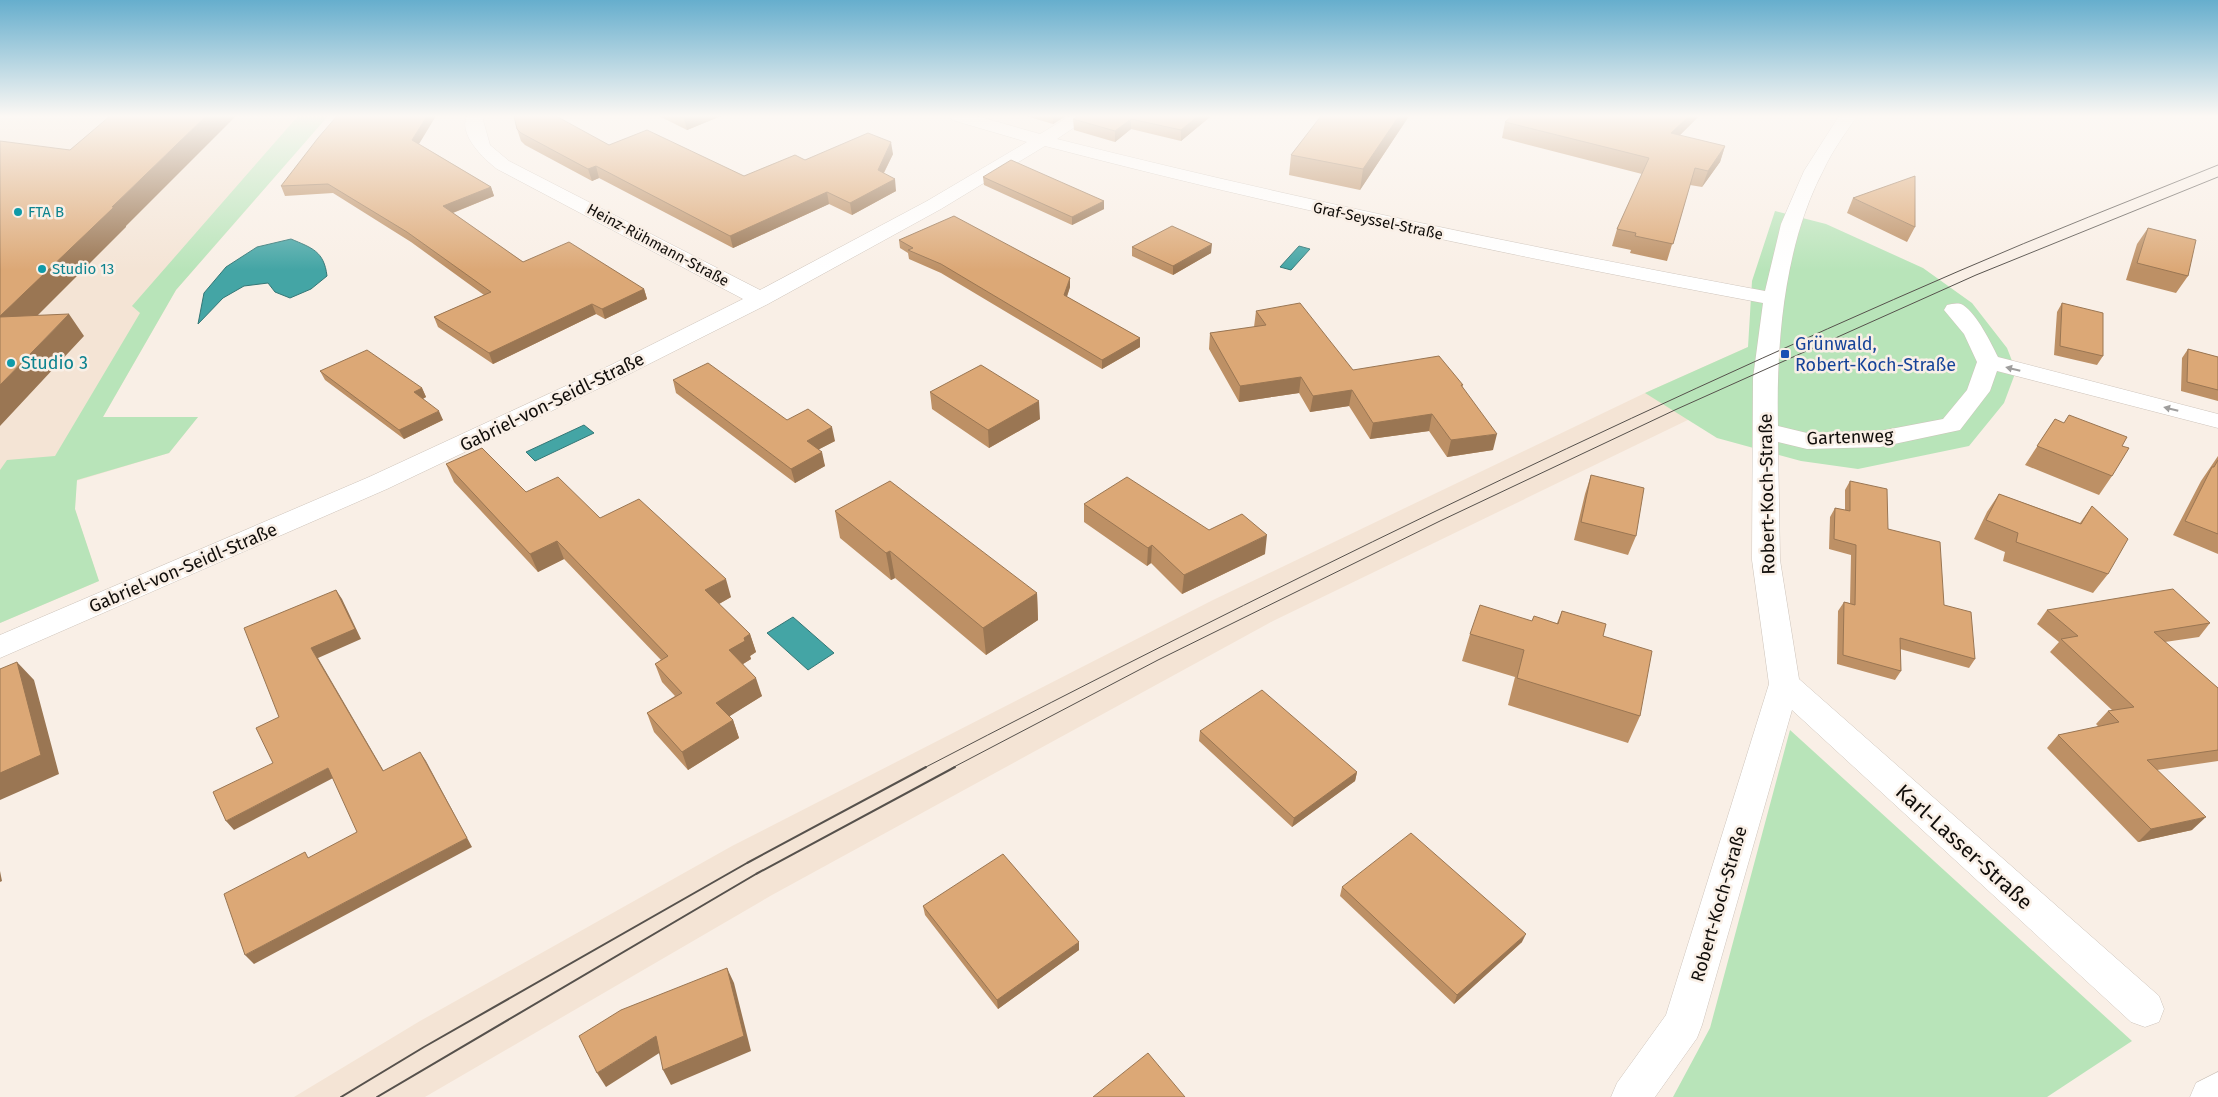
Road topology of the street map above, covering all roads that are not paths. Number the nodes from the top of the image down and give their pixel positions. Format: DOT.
graph roads {
  1 [pos="507,167"];
  2 [pos="997,167"];
  3 [pos="1152,167"];
  4 [pos="1816,167"];
  5 [pos="760,299"];
  6 [pos="1774,299"];
  7 [pos="1955,310"];
  8 [pos="1989,362"];
  9 [pos="2218,421"];
  10 [pos="1764,432"];
  11 [pos="0,647"];
  12 [pos="1784,684"];
  13 [pos="2145,1009"];
  14 [pos="2218,1092"];
  15 [pos="1630,1097"];
  16 [pos="2210,1097"];
  1 -- 5 [label="street, Heinz-Rühmann-Straße"];
  2 -- 5 [label="street, Gabriel-von-Seidl-Straße"];
  3 -- 6 [label="street, Graf-Seyssel-Straße"];
  4 -- 6 [label="street, Robert-Koch-Straße"];
  5 -- 11 [label="street, Gabriel-von-Seidl-Straße"];
  6 -- 10 [label="street, Robert-Koch-Straße"];
  7 -- 8 [label="street"];
  9 -- 8 [label="street, one-way"];
  8 -- 10 [label="street, Gartenweg"];
  10 -- 12 [label="street, Robert-Koch-Straße"];
  12 -- 13 [label="street, Karl-Lasser-Straße"];
  12 -- 15 [label="street, Robert-Koch-Straße"];
  14 -- 16 [label="street"];
}
